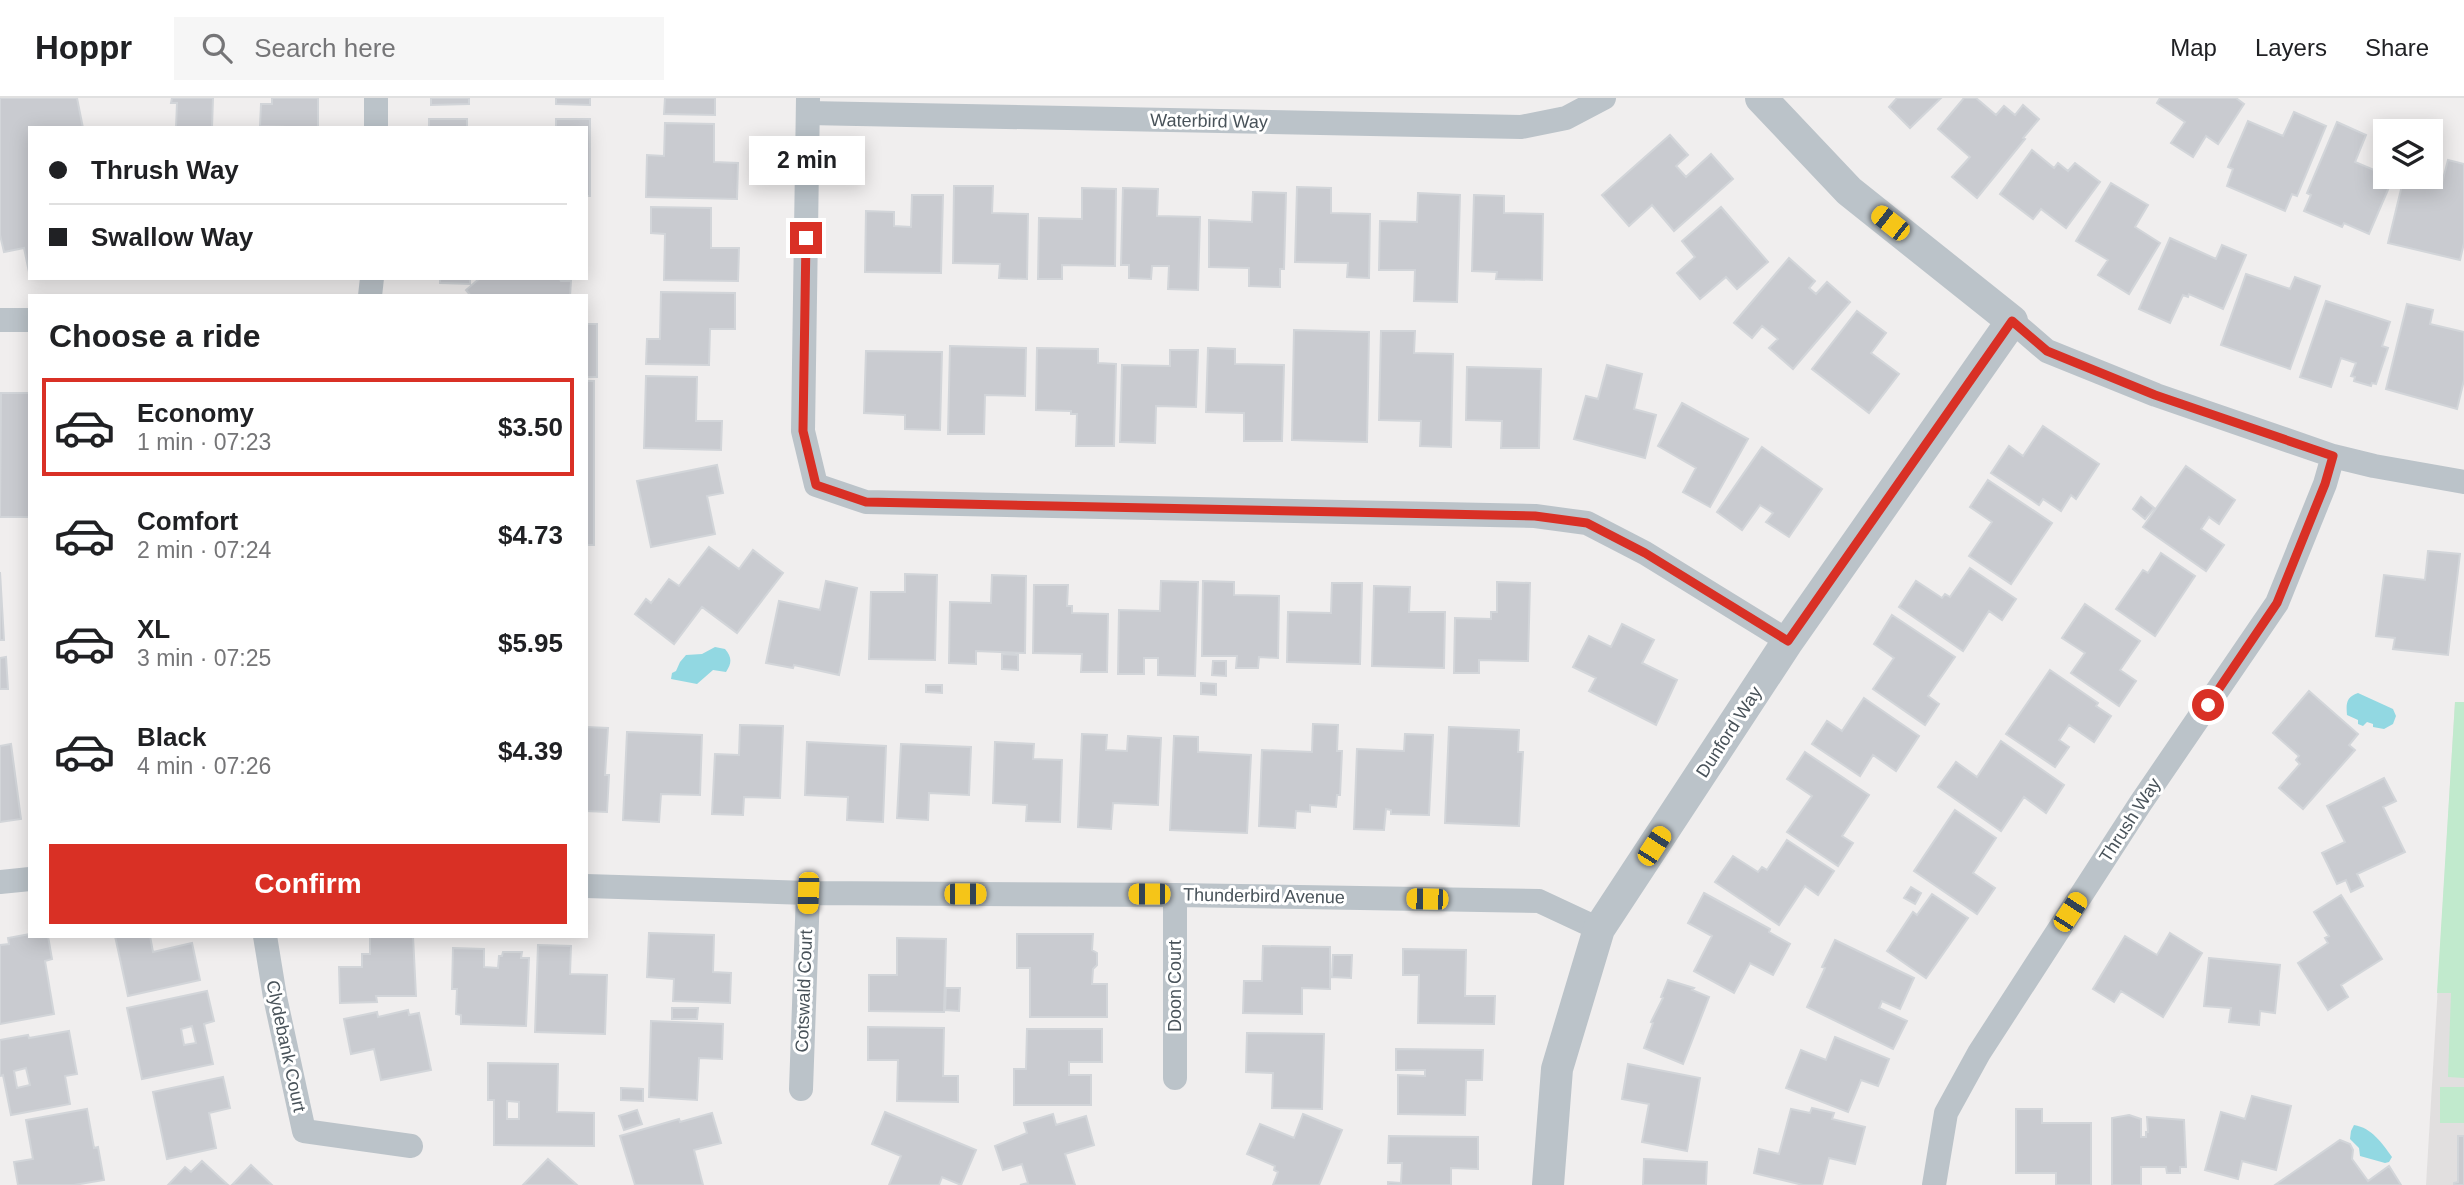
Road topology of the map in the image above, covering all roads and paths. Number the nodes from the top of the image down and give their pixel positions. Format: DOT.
graph roads {
  1 [pos="376,98"];
  2 [pos="1604,98"];
  3 [pos="1761,98"];
  4 [pos="808,106"];
  5 [pos="376,126"];
  6 [pos="0,320"];
  7 [pos="28,320"];
  8 [pos="2012,321"];
  9 [pos="2333,456"];
  10 [pos="2464,482"];
  11 [pos="1788,641"];
  12 [pos="28,879"];
  13 [pos="0,882"];
  14 [pos="588,886"];
  15 [pos="808,893"];
  16 [pos="1175,895"];
  17 [pos="1599,929"];
  18 [pos="265,938"];
  19 [pos="1175,1078"];
  20 [pos="801,1089"];
  21 [pos="411,1146"];
  22 [pos="1548,1185"];
  23 [pos="1934,1185"];
  1 -- 5 [label="street"];
  2 -- 4 [label="street, Waterbird Way"];
  3 -- 8 [label="street"];
  4 -- 11 [label="street"];
  6 -- 7 [label="street"];
  8 -- 9 [label="street"];
  8 -- 11 [label="street, Dunford Way"];
  9 -- 10 [label="street"];
  9 -- 23 [label="street, Thrush Way"];
  11 -- 17 [label="street, Dunford Way"];
  12 -- 13 [label="street"];
  14 -- 15 [label="street, Thunderbird Avenue"];
  15 -- 16 [label="street, Thunderbird Avenue"];
  15 -- 20 [label="street, Cotswald Court"];
  16 -- 17 [label="street, Thunderbird Avenue"];
  16 -- 19 [label="street, Doon Court"];
  17 -- 22 [label="street, Dunford Way"];
  18 -- 21 [label="street, Clydebank Court"];
}
